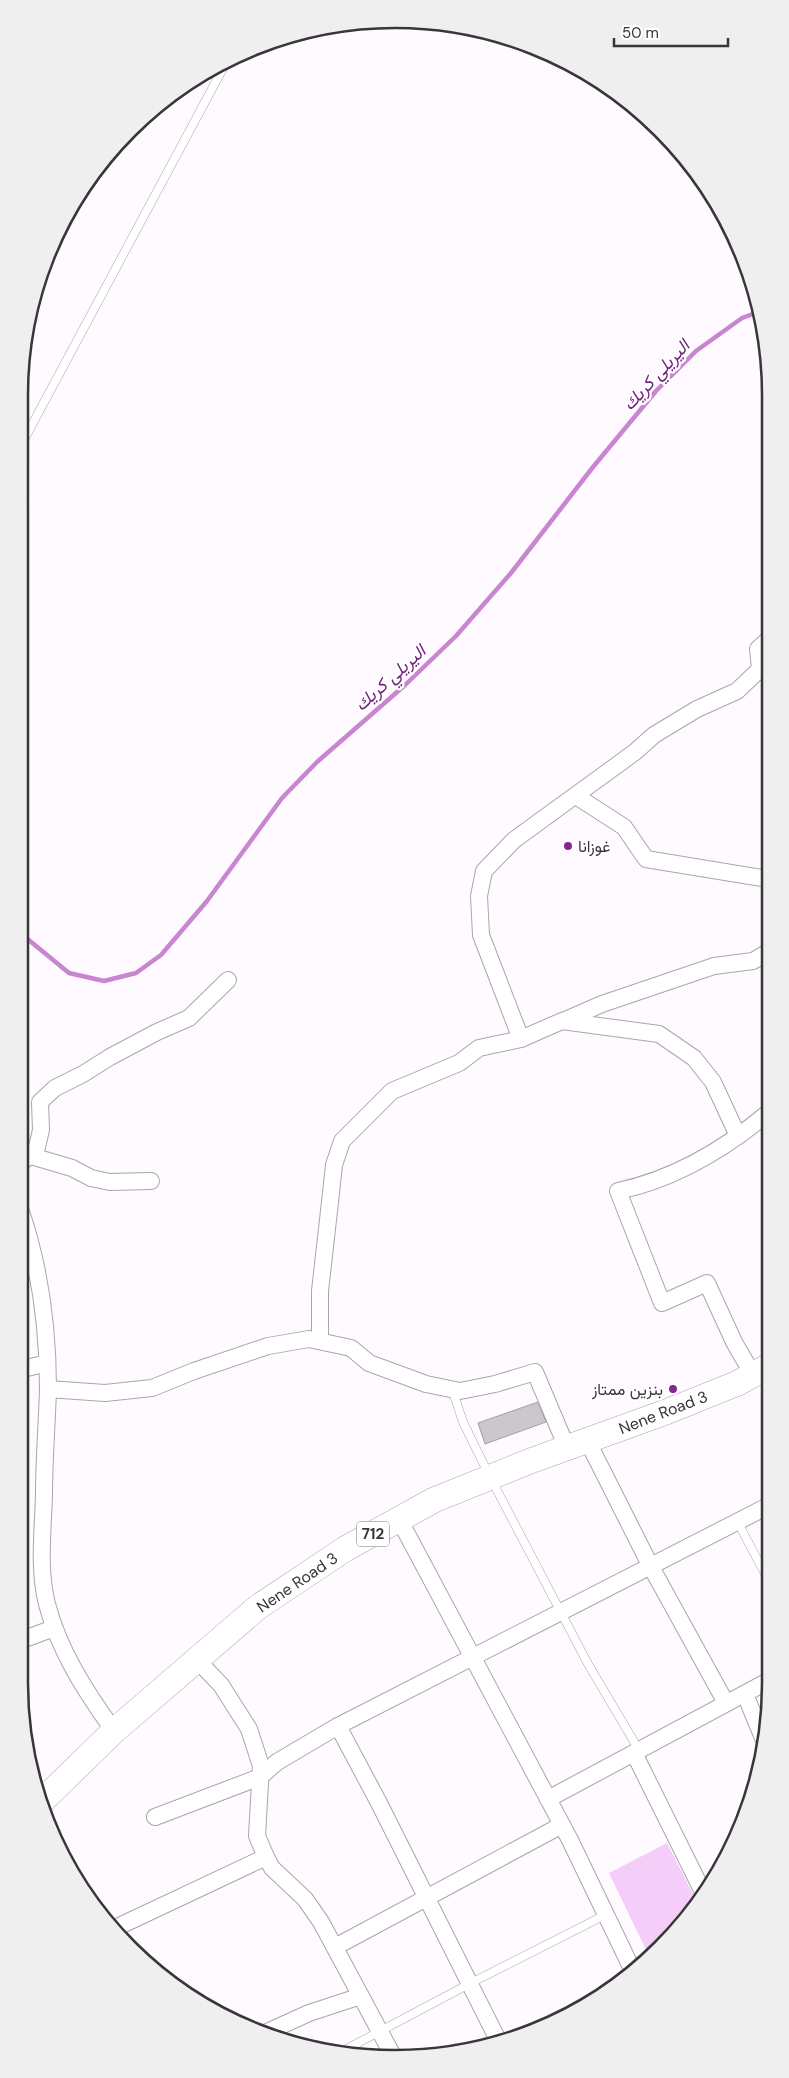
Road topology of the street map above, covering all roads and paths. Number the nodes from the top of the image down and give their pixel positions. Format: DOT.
graph roads {
  1 [pos="222,71"];
  2 [pos="28,432"];
  3 [pos="762,645"];
  4 [pos="576,796"];
  5 [pos="762,878"];
  6 [pos="762,956"];
  7 [pos="228,980"];
  8 [pos="562,1021"];
  9 [pos="521,1040"];
  10 [pos="762,1117"];
  11 [pos="738,1136"];
  12 [pos="28,1154"];
  13 [pos="28,1158"];
  14 [pos="151,1181"];
  15 [pos="28,1232"];
  16 [pos="320,1341"];
  17 [pos="47,1363"];
  18 [pos="28,1368"];
  19 [pos="762,1370"];
  20 [pos="762,1373"];
  21 [pos="452,1389"];
  22 [pos="48,1390"];
  23 [pos="577,1444"];
  24 [pos="490,1478"];
  25 [pos="762,1509"];
  26 [pos="399,1519"];
  27 [pos="736,1521"];
  28 [pos="650,1565"];
  29 [pos="762,1569"];
  30 [pos="561,1611"];
  31 [pos="54,1628"];
  32 [pos="28,1638"];
  33 [pos="472,1658"];
  34 [pos="196,1659"];
  35 [pos="762,1684"];
  36 [pos="745,1694"];
  37 [pos="726,1703"];
  38 [pos="338,1726"];
  39 [pos="759,1727"];
  40 [pos="114,1731"];
  41 [pos="637,1751"];
  42 [pos="260,1777"];
  43 [pos="46,1797"];
  44 [pos="548,1799"];
  45 [pos="155,1817"];
  46 [pos="562,1826"];
  47 [pos="266,1857"];
  48 [pos="700,1886"];
  49 [pos="427,1898"];
  50 [pos="605,1915"];
  51 [pos="120,1926"];
  52 [pos="334,1947"];
  53 [pos="630,1965"];
  54 [pos="470,1983"];
  55 [pos="361,1996"];
  56 [pos="273,2030"];
  57 [pos="380,2032"];
  58 [pos="496,2036"];
  59 [pos="350,2047"];
  60 [pos="390,2050"];
  1 -- 2 [label="lane"];
  3 -- 4 [label="street"];
  4 -- 5 [label="street"];
  4 -- 9 [label="street"];
  6 -- 8 [label="street"];
  7 -- 12 [label="street"];
  8 -- 9 [label="street"];
  8 -- 11 [label="street"];
  9 -- 16 [label="street"];
  10 -- 11 [label="street"];
  11 -- 19 [label="street"];
  13 -- 14 [label="street"];
  15 -- 17 [label="street"];
  16 -- 21 [label="street"];
  16 -- 22 [label="street"];
  17 -- 18 [label="street"];
  17 -- 22 [label="street"];
  20 -- 23 [label="main road, Nene Road 3 / 712"];
  21 -- 23 [label="street"];
  21 -- 24 [label="lane"];
  22 -- 31 [label="street"];
  23 -- 24 [label="main road, Nene Road 3 / 712"];
  23 -- 28 [label="street"];
  24 -- 26 [label="main road, Nene Road 3 / 712"];
  24 -- 30 [label="lane"];
  25 -- 27 [label="street"];
  26 -- 33 [label="street"];
  26 -- 34 [label="main road, Nene Road 3 / 712"];
  27 -- 28 [label="street"];
  27 -- 29 [label="lane"];
  28 -- 30 [label="street"];
  28 -- 37 [label="street"];
  30 -- 33 [label="street"];
  30 -- 41 [label="lane"];
  31 -- 32 [label="street"];
  31 -- 40 [label="street"];
  33 -- 38 [label="street"];
  33 -- 44 [label="street"];
  34 -- 40 [label="main road, Nene Road 3 / 712"];
  34 -- 42 [label="street"];
  35 -- 36 [label="street"];
  36 -- 37 [label="street"];
  36 -- 39 [label="street"];
  37 -- 41 [label="street"];
  38 -- 42 [label="street"];
  38 -- 49 [label="street"];
  40 -- 43 [label="main road, Nene Road 3 / 712"];
  41 -- 44 [label="street"];
  41 -- 48 [label="street"];
  42 -- 45 [label="street"];
  42 -- 47 [label="street"];
  44 -- 46 [label="street"];
  46 -- 49 [label="street"];
  46 -- 50 [label="street"];
  47 -- 51 [label="street"];
  47 -- 52 [label="street"];
  49 -- 52 [label="street"];
  49 -- 54 [label="street"];
  50 -- 53 [label="street"];
  50 -- 54 [label="lane"];
  52 -- 55 [label="street"];
  54 -- 57 [label="lane"];
  54 -- 58 [label="street"];
  55 -- 56 [label="street"];
  55 -- 57 [label="street"];
  57 -- 59 [label="lane"];
  57 -- 60 [label="street"];
}
